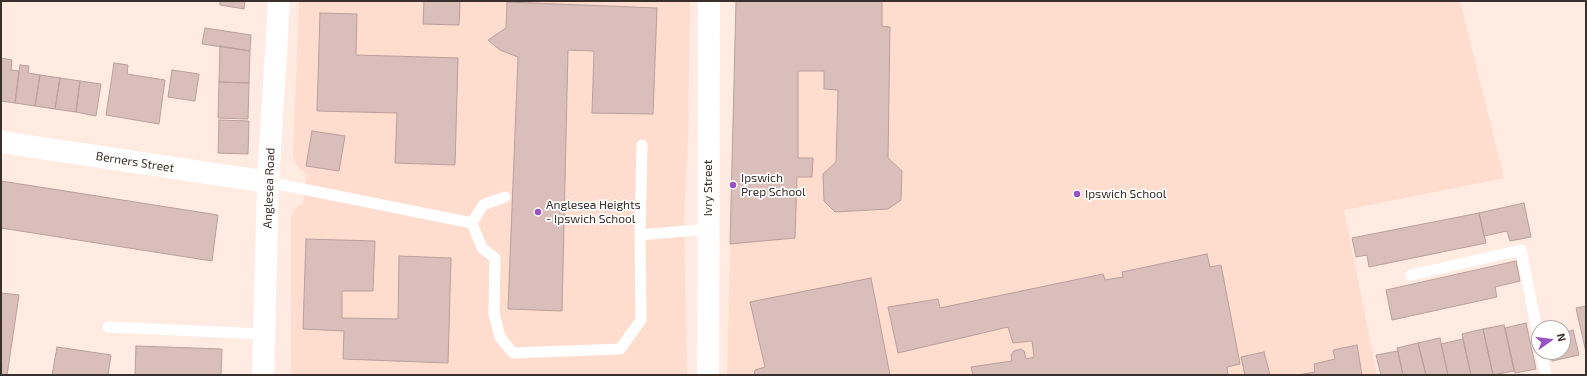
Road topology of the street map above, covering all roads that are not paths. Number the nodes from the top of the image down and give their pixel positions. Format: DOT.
graph roads {
  1 [pos="279,1"];
  2 [pos="709,1"];
  3 [pos="1,142"];
  4 [pos="642,145"];
  5 [pos="268,182"];
  6 [pos="505,197"];
  7 [pos="472,223"];
  8 [pos="707,229"];
  9 [pos="640,235"];
  10 [pos="1411,275"];
  11 [pos="1535,320"];
  12 [pos="108,327"];
  13 [pos="264,334"];
  14 [pos="1543,360"];
  15 [pos="263,375"];
  16 [pos="708,375"];
  17 [pos="1546,375"];
  1 -- 5 [label="street, Anglesea Road"];
  2 -- 8 [label="street, Ivry Street"];
  3 -- 5 [label="street, Berners Street"];
  4 -- 9 [label="lane"];
  5 -- 7 [label="lane"];
  5 -- 13 [label="street, Anglesea Road"];
  6 -- 7 [label="lane"];
  7 -- 9 [label="lane"];
  8 -- 9 [label="lane"];
  8 -- 16 [label="street, Ivry Street"];
  10 -- 11 [label="lane"];
  12 -- 13 [label="lane"];
  13 -- 15 [label="street, Anglesea Road"];
  14 -- 17 [label="lane"];
}
